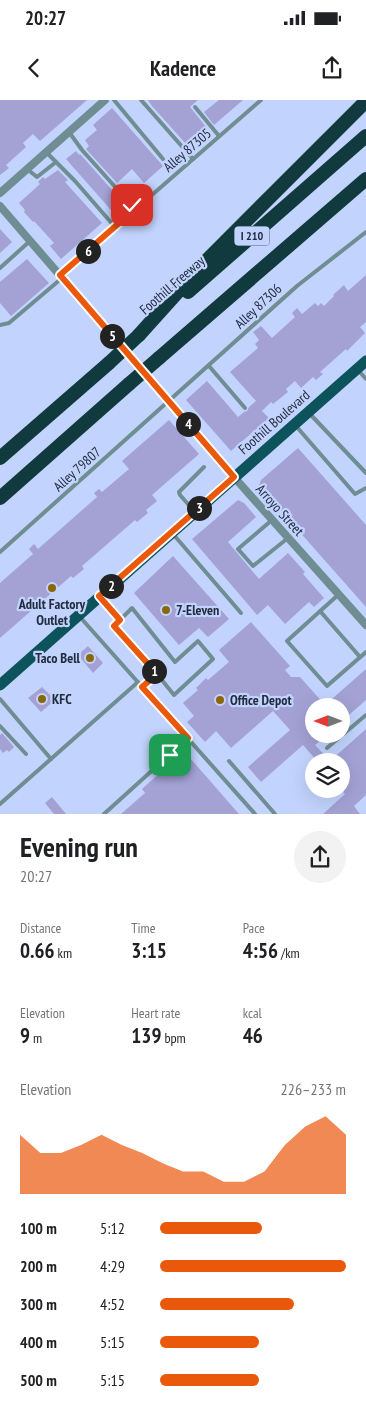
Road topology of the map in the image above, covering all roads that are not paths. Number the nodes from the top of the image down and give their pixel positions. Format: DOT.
graph roads {
  1 [pos="105,100"];
  2 [pos="114,100"];
  3 [pos="141,100"];
  4 [pos="261,100"];
  5 [pos="366,101"];
  6 [pos="195,107"];
  7 [pos="69,132"];
  8 [pos="219,136"];
  9 [pos="366,136"];
  10 [pos="46,152"];
  11 [pos="164,159"];
  12 [pos="193,159"];
  13 [pos="56,162"];
  14 [pos="27,169"];
  15 [pos="366,179"];
  16 [pos="0,193"];
  17 [pos="0,206"];
  18 [pos="135,209"];
  19 [pos="115,227"];
  20 [pos="366,232"];
  21 [pos="30,241"];
  22 [pos="0,268"];
  23 [pos="61,277"];
  24 [pos="0,325"];
  25 [pos="139,335"];
  26 [pos="362,365"];
  27 [pos="209,366"];
  28 [pos="366,379"];
  29 [pos="168,402"];
  30 [pos="245,408"];
  31 [pos="309,412"];
  32 [pos="294,424"];
  33 [pos="0,458"];
  34 [pos="204,467"];
  35 [pos="366,473"];
  36 [pos="234,477"];
  37 [pos="366,490"];
  38 [pos="0,498"];
  39 [pos="195,512"];
  40 [pos="272,520"];
  41 [pos="172,532"];
  42 [pos="288,538"];
  43 [pos="0,552"];
  44 [pos="338,594"];
  45 [pos="99,596"];
  46 [pos="320,611"];
  47 [pos="241,614"];
  48 [pos="78,615"];
  49 [pos="120,620"];
  50 [pos="366,625"];
  51 [pos="366,652"];
  52 [pos="360,657"];
  53 [pos="157,674"];
  54 [pos="138,682"];
  55 [pos="0,685"];
  56 [pos="142,687"];
  57 [pos="0,699"];
  58 [pos="366,715"];
  59 [pos="0,726"];
  60 [pos="188,738"];
  61 [pos="327,748"];
  62 [pos="26,754"];
  63 [pos="51,759"];
  64 [pos="229,761"];
  65 [pos="1,803"];
  66 [pos="104,814"];
  67 [pos="255,814"];
  68 [pos="275,814"];
  1 -- 7 [label="street"];
  2 -- 11 [label="lane"];
  3 -- 12 [label="lane"];
  4 -- 8 [label="lane, Alley 87305"];
  5 -- 25 [label="highway"];
  6 -- 8 [label="lane"];
  7 -- 10 [label="street"];
  7 -- 18 [label="lane"];
  8 -- 12 [label="lane, Alley 87305"];
  9 -- 25 [label="highway, Foothill Freeway / I 210"];
  10 -- 13 [label="lane"];
  10 -- 14 [label="street"];
  12 -- 18 [label="lane, Alley 87305"];
  13 -- 14 [label="lane"];
  13 -- 19 [label="lane"];
  14 -- 16 [label="street"];
  15 -- 38 [label="highway, I 210, bridge"];
  17 -- 21 [label="street, Arroyo Street"];
  18 -- 19 [label="lane, Alley 87305"];
  19 -- 23 [label="lane, Alley 87305"];
  20 -- 27 [label="lane, Alley 87306"];
  21 -- 22 [label="lane"];
  21 -- 23 [label="street, Arroyo Street"];
  23 -- 24 [label="lane, Alley 87305"];
  23 -- 29 [label="street, Arroyo Street"];
  25 -- 33 [label="highway, Foothill Freeway / I 210, bridge"];
  26 -- 28 [label="lane"];
  26 -- 31 [label="main road, Foothill Boulevard"];
  27 -- 29 [label="lane, Alley 87306"];
  27 -- 30 [label="lane"];
  29 -- 36 [label="street, Arroyo Street"];
  29 -- 43 [label="lane, Alley 79807"];
  31 -- 32 [label="main road, Foothill Boulevard"];
  31 -- 35 [label="lane"];
  32 -- 36 [label="main road, Foothill Boulevard"];
  32 -- 37 [label="lane"];
  34 -- 39 [label="lane"];
  36 -- 39 [label="main road, Foothill Boulevard"];
  36 -- 40 [label="street, Arroyo Street"];
  39 -- 41 [label="main road, Foothill Boulevard"];
  40 -- 42 [label="street, Arroyo Street"];
  40 -- 42 [label="lane"];
  41 -- 45 [label="main road, Foothill Boulevard"];
  41 -- 47 [label="lane"];
  42 -- 44 [label="street, Arroyo Street"];
  44 -- 46 [label="lane"];
  44 -- 50 [label="street, Arroyo Street"];
  45 -- 48 [label="main road, Foothill Boulevard"];
  45 -- 49 [label="lane"];
  46 -- 52 [label="lane"];
  46 -- 52 [label="lane"];
  48 -- 54 [label="lane"];
  48 -- 55 [label="main road, Foothill Boulevard"];
  49 -- 53 [label="lane"];
  49 -- 53 [label="lane"];
  51 -- 52 [label="lane"];
  53 -- 56 [label="lane"];
  54 -- 56 [label="lane"];
  54 -- 63 [label="lane"];
  56 -- 60 [label="lane"];
  57 -- 63 [label="lane"];
  58 -- 61 [label="lane"];
  59 -- 62 [label="lane"];
  60 -- 66 [label="lane"];
  60 -- 67 [label="lane"];
  63 -- 65 [label="lane"];
  64 -- 68 [label="lane"];
}
